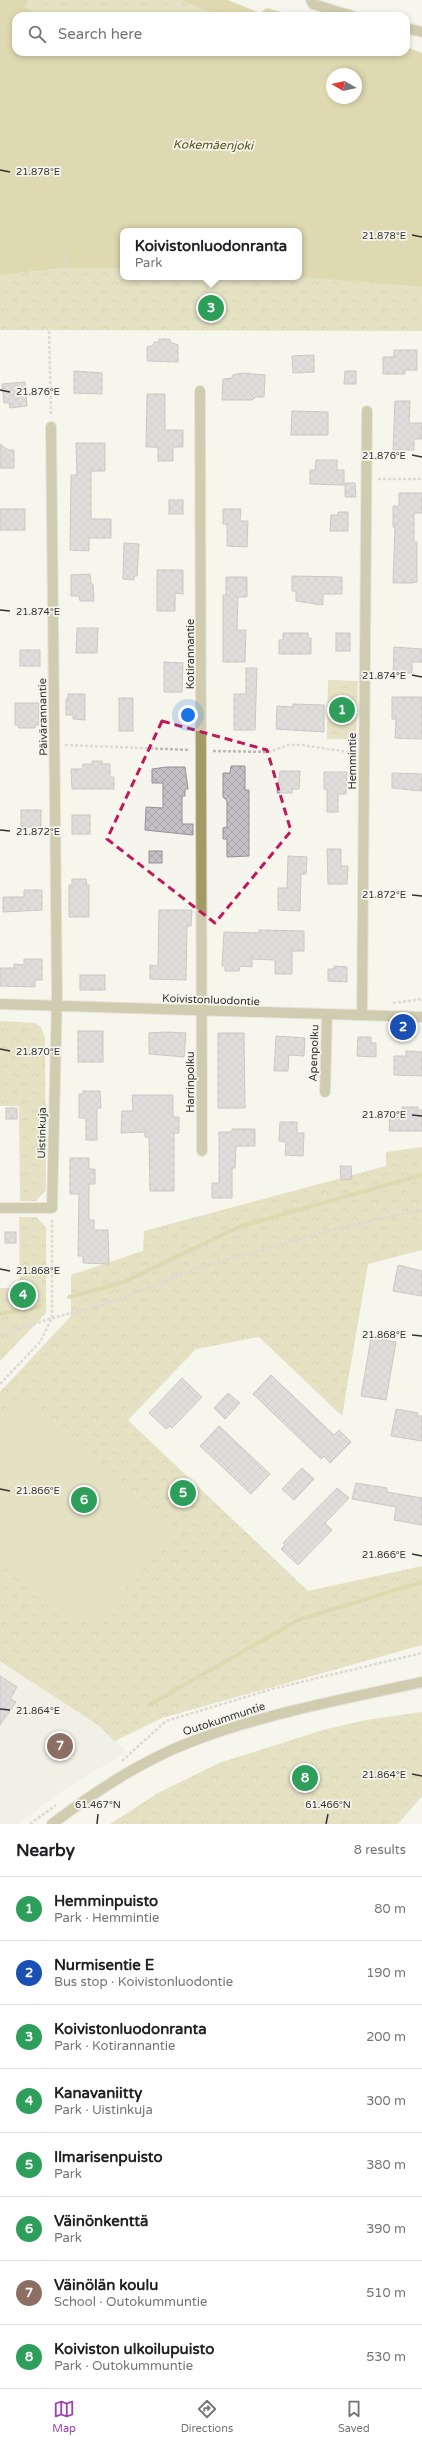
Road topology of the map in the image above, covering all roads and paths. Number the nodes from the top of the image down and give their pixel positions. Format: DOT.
graph roads {
  1 [pos="311,0"];
  2 [pos="339,12"];
  3 [pos="410,29"];
  4 [pos="422,32"];
  5 [pos="65,251"];
  6 [pos="64,268"];
  7 [pos="49,331"];
  8 [pos="200,391"];
  9 [pos="367,411"];
  10 [pos="51,427"];
  11 [pos="367,479"];
  12 [pos="422,479"];
  13 [pos="0,1004"];
  14 [pos="57,1007"];
  15 [pos="202,1012"];
  16 [pos="327,1015"];
  17 [pos="362,1016"];
  18 [pos="422,1017"];
  19 [pos="325,1092"];
  20 [pos="202,1151"];
  21 [pos="0,1208"];
  22 [pos="52,1208"];
  23 [pos="422,1210"];
  24 [pos="52,1318"];
  25 [pos="0,1336"];
  26 [pos="0,1384"];
  27 [pos="422,1682"];
  28 [pos="52,1824"];
  1 -- 2 [label="street"];
  3 -- 4 [label="street"];
  5 -- 6 [label="path"];
  7 -- 10 [label="path"];
  8 -- 15 [label="street, Kotirannantie"];
  9 -- 11 [label="street, Hemmintie"];
  10 -- 14 [label="street, Päivärannantie"];
  11 -- 12 [label="path"];
  11 -- 17 [label="street, Hemmintie"];
  13 -- 14 [label="street, Koivistonluodontie"];
  14 -- 15 [label="street, Koivistonluodontie"];
  14 -- 22 [label="street, Uistinkuja"];
  15 -- 16 [label="street, Koivistonluodontie"];
  15 -- 20 [label="street, Harrinpolku"];
  16 -- 17 [label="street, Koivistonluodontie"];
  16 -- 19 [label="street, Apenpolku"];
  17 -- 18 [label="street, Koivistonluodontie"];
  21 -- 22 [label="street"];
  22 -- 24 [label="path"];
  23 -- 24 [label="path"];
  24 -- 25 [label="path"];
  24 -- 26 [label="path"];
  27 -- 28 [label="street, Outokummuntie"];
}
